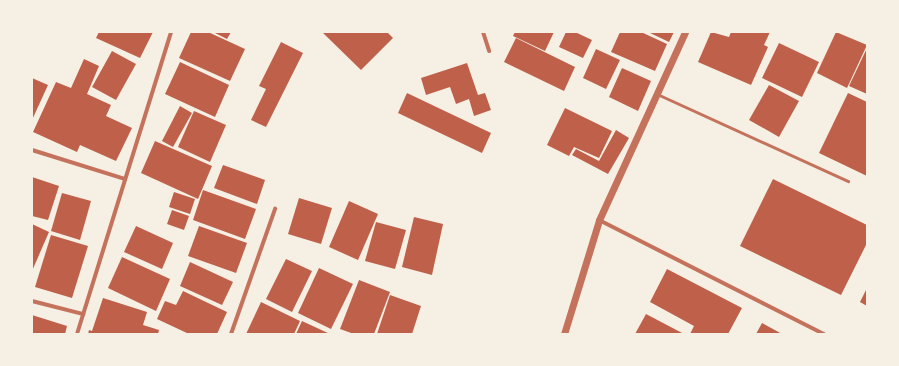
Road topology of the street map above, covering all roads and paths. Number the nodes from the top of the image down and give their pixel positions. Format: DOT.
graph roads {
  1 [pos="170,32"];
  2 [pos="483,32"];
  3 [pos="685,32"];
  4 [pos="489,51"];
  5 [pos="657,94"];
  6 [pos="32,150"];
  7 [pos="125,179"];
  8 [pos="848,181"];
  9 [pos="275,209"];
  10 [pos="599,220"];
  11 [pos="32,301"];
  12 [pos="83,314"];
  13 [pos="76,334"];
  14 [pos="231,334"];
  15 [pos="564,334"];
  16 [pos="824,334"];
  1 -- 7 [label="street"];
  2 -- 4 [label="street"];
  3 -- 5 [label="street"];
  5 -- 8 [label="lane"];
  5 -- 10 [label="street"];
  6 -- 7 [label="street"];
  7 -- 12 [label="street"];
  9 -- 14 [label="street"];
  10 -- 15 [label="street"];
  10 -- 16 [label="street"];
  11 -- 12 [label="street"];
  12 -- 13 [label="street"];
}
